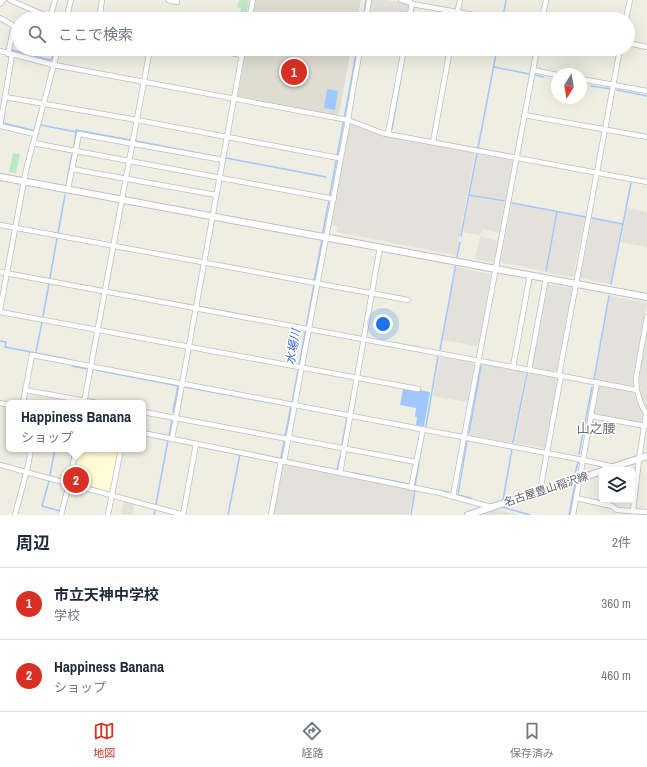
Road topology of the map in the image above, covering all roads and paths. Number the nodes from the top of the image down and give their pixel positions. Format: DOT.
graph roads {
  1 [pos="3,0"];
  2 [pos="10,0"];
  3 [pos="55,0"];
  4 [pos="71,0"];
  5 [pos="102,0"];
  6 [pos="168,0"];
  7 [pos="177,0"];
  8 [pos="253,0"];
  9 [pos="369,0"];
  10 [pos="401,0"];
  11 [pos="460,0"];
  12 [pos="546,0"];
  13 [pos="630,0"];
  14 [pos="0,4"];
  15 [pos="412,4"];
  16 [pos="39,12"];
  17 [pos="54,12"];
  18 [pos="68,12"];
  19 [pos="100,12"];
  20 [pos="250,12"];
  21 [pos="367,12"];
  22 [pos="410,12"];
  23 [pos="457,12"];
  24 [pos="543,12"];
  25 [pos="627,12"];
  26 [pos="0,18"];
  27 [pos="12,25"];
  28 [pos="12,40"];
  29 [pos="635,45"];
  30 [pos="647,47"];
  31 [pos="0,51"];
  32 [pos="10,54"];
  33 [pos="18,56"];
  34 [pos="56,56"];
  35 [pos="149,56"];
  36 [pos="242,56"];
  37 [pos="359,56"];
  38 [pos="403,56"];
  39 [pos="449,56"];
  40 [pos="536,56"];
  41 [pos="619,56"];
  42 [pos="54,65"];
  43 [pos="533,70"];
  44 [pos="551,74"];
  45 [pos="587,80"];
  46 [pos="144,82"];
  47 [pos="614,85"];
  48 [pos="647,91"];
  49 [pos="3,98"];
  50 [pos="234,99"];
  51 [pos="44,104"];
  52 [pos="524,115"];
  53 [pos="137,120"];
  54 [pos="348,120"];
  55 [pos="0,126"];
  56 [pos="605,130"];
  57 [pos="35,134"];
  58 [pos="388,134"];
  59 [pos="227,137"];
  60 [pos="647,138"];
  61 [pos="433,142"];
  62 [pos="33,143"];
  63 [pos="132,144"];
  64 [pos="76,150"];
  65 [pos="337,158"];
  66 [pos="516,158"];
  67 [pos="129,160"];
  68 [pos="223,160"];
  69 [pos="72,169"];
  70 [pos="597,173"];
  71 [pos="0,177"];
  72 [pos="220,177"];
  73 [pos="126,178"];
  74 [pos="24,181"];
  75 [pos="647,182"];
  76 [pos="68,189"];
  77 [pos="216,195"];
  78 [pos="331,198"];
  79 [pos="122,199"];
  80 [pos="212,216"];
  81 [pos="0,225"];
  82 [pos="15,228"];
  83 [pos="326,237"];
  84 [pos="113,245"];
  85 [pos="380,247"];
  86 [pos="204,262"];
  87 [pos="495,268"];
  88 [pos="0,272"];
  89 [pos="7,274"];
  90 [pos="530,275"];
  91 [pos="546,278"];
  92 [pos="315,283"];
  93 [pos="576,283"];
  94 [pos="105,292"];
  95 [pos="372,294"];
  96 [pos="647,297"];
  97 [pos="408,300"];
  98 [pos="196,309"];
  99 [pos="0,311"];
  100 [pos="647,318"];
  101 [pos="98,329"];
  102 [pos="306,329"];
  103 [pos="364,340"];
  104 [pos="189,346"];
  105 [pos="478,360"];
  106 [pos="91,366"];
  107 [pos="299,367"];
  108 [pos="513,367"];
  109 [pos="529,370"];
  110 [pos="560,376"];
  111 [pos="357,378"];
  112 [pos="597,382"];
  113 [pos="182,383"];
  114 [pos="418,389"];
  115 [pos="25,390"];
  116 [pos="637,390"];
  117 [pos="23,400"];
  118 [pos="74,400"];
  119 [pos="84,400"];
  120 [pos="293,404"];
  121 [pos="146,413"];
  122 [pos="350,415"];
  123 [pos="647,415"];
  124 [pos="591,416"];
  125 [pos="176,418"];
  126 [pos="644,426"];
  127 [pos="423,429"];
  128 [pos="146,434"];
  129 [pos="464,437"];
  130 [pos="287,438"];
  131 [pos="172,439"];
  132 [pos="196,444"];
  133 [pos="344,448"];
  134 [pos="30,452"];
  135 [pos="75,452"];
  136 [pos="121,452"];
  137 [pos="547,453"];
  138 [pos="647,456"];
  139 [pos="639,459"];
  140 [pos="583,460"];
  141 [pos="282,461"];
  142 [pos="416,462"];
  143 [pos="0,465"];
  144 [pos="614,467"];
  145 [pos="599,471"];
  146 [pos="26,472"];
  147 [pos="340,473"];
  148 [pos="580,478"];
  149 [pos="69,484"];
  150 [pos="411,488"];
  151 [pos="541,491"];
  152 [pos="112,496"];
  153 [pos="453,496"];
  154 [pos="576,498"];
  155 [pos="491,507"];
  156 [pos="633,511"];
  157 [pos="647,512"];
  158 [pos="478,513"];
  159 [pos="15,515"];
  160 [pos="61,515"];
  161 [pos="108,515"];
  162 [pos="184,515"];
  163 [pos="271,515"];
  164 [pos="468,515"];
  165 [pos="573,515"];
  1 -- 14 [label="street"];
  2 -- 16 [label="street"];
  3 -- 17 [label="street"];
  4 -- 18 [label="street"];
  5 -- 19 [label="street"];
  6 -- 7 [label="street"];
  8 -- 20 [label="street"];
  9 -- 21 [label="street"];
  10 -- 15 [label="street"];
  11 -- 23 [label="street"];
  12 -- 24 [label="street"];
  13 -- 25 [label="street"];
  15 -- 22 [label="street"];
  15 -- 23 [label="street"];
  26 -- 27 [label="street"];
  28 -- 32 [label="street"];
  29 -- 30 [label="street"];
  31 -- 32 [label="street"];
  32 -- 49 [label="street"];
  33 -- 42 [label="street"];
  34 -- 42 [label="street"];
  35 -- 46 [label="street"];
  36 -- 50 [label="street"];
  37 -- 54 [label="street"];
  38 -- 58 [label="street"];
  39 -- 61 [label="street"];
  40 -- 43 [label="street"];
  41 -- 47 [label="street"];
  42 -- 46 [label="street"];
  42 -- 51 [label="street"];
  43 -- 44 [label="street"];
  43 -- 52 [label="street"];
  45 -- 47 [label="street"];
  46 -- 50 [label="street"];
  46 -- 53 [label="street"];
  47 -- 48 [label="street"];
  47 -- 56 [label="street"];
  49 -- 51 [label="street"];
  49 -- 55 [label="street"];
  50 -- 54 [label="street"];
  50 -- 59 [label="street"];
  51 -- 53 [label="street"];
  51 -- 57 [label="street"];
  52 -- 56 [label="street"];
  52 -- 66 [label="street"];
  53 -- 59 [label="street"];
  53 -- 63 [label="street"];
  54 -- 58 [label="street"];
  54 -- 78 [label="street"];
  55 -- 57 [label="street"];
  56 -- 60 [label="street"];
  56 -- 70 [label="street"];
  57 -- 62 [label="street"];
  58 -- 61 [label="street"];
  59 -- 65 [label="street"];
  59 -- 68 [label="street"];
  61 -- 66 [label="street"];
  62 -- 64 [label="street"];
  62 -- 74 [label="street"];
  63 -- 64 [label="street"];
  63 -- 67 [label="street"];
  63 -- 68 [label="street"];
  64 -- 67 [label="street"];
  64 -- 69 [label="street"];
  66 -- 70 [label="street"];
  66 -- 87 [label="street"];
  67 -- 72 [label="street"];
  67 -- 73 [label="street"];
  68 -- 72 [label="street"];
  69 -- 73 [label="street"];
  69 -- 76 [label="street"];
  70 -- 75 [label="street"];
  70 -- 93 [label="street"];
  71 -- 74 [label="street"];
  72 -- 77 [label="street"];
  72 -- 78 [label="street"];
  73 -- 77 [label="street"];
  73 -- 79 [label="street"];
  74 -- 76 [label="street"];
  74 -- 82 [label="street"];
  76 -- 79 [label="street"];
  77 -- 80 [label="street"];
  78 -- 83 [label="street"];
  79 -- 80 [label="street"];
  79 -- 84 [label="street"];
  80 -- 83 [label="street"];
  80 -- 86 [label="street"];
  81 -- 82 [label="street"];
  82 -- 84 [label="street"];
  82 -- 89 [label="street"];
  83 -- 85 [label="street"];
  83 -- 92 [label="street"];
  84 -- 86 [label="street"];
  84 -- 94 [label="street"];
  85 -- 87 [label="street"];
  85 -- 95 [label="street"];
  86 -- 92 [label="street"];
  86 -- 98 [label="street"];
  87 -- 90 [label="street"];
  87 -- 105 [label="street"];
  88 -- 89 [label="street"];
  89 -- 94 [label="street"];
  89 -- 99 [label="street"];
  90 -- 91 [label="street"];
  90 -- 108 [label="street"];
  91 -- 93 [label="street"];
  91 -- 109 [label="street"];
  92 -- 95 [label="street"];
  92 -- 102 [label="street"];
  93 -- 96 [label="street"];
  93 -- 110 [label="street"];
  94 -- 98 [label="street"];
  94 -- 101 [label="street"];
  95 -- 97 [label="street"];
  95 -- 103 [label="street"];
  98 -- 102 [label="street"];
  98 -- 104 [label="street"];
  99 -- 101 [label="street"];
  100 -- 116 [label="street"];
  101 -- 104 [label="street"];
  101 -- 106 [label="street"];
  102 -- 103 [label="street"];
  102 -- 107 [label="street"];
  103 -- 105 [label="street"];
  103 -- 111 [label="street"];
  104 -- 107 [label="street"];
  104 -- 113 [label="street"];
  105 -- 108 [label="street"];
  105 -- 129 [label="street"];
  106 -- 113 [label="street"];
  106 -- 115 [label="street"];
  106 -- 119 [label="street"];
  107 -- 111 [label="street"];
  107 -- 120 [label="street"];
  108 -- 109 [label="street"];
  109 -- 110 [label="street"];
  110 -- 112 [label="street"];
  110 -- 137 [label="street"];
  111 -- 114 [label="street"];
  111 -- 122 [label="street"];
  112 -- 116 [label="street"];
  112 -- 124 [label="street"];
  113 -- 120 [label="street"];
  113 -- 125 [label="street"];
  115 -- 117 [label="street"];
  115 -- 118 [label="street"];
  116 -- 123 [label="street"];
  120 -- 122 [label="street"];
  120 -- 130 [label="street"];
  121 -- 125 [label="street"];
  122 -- 127 [label="street"];
  122 -- 133 [label="street"];
  123 -- 126 [label="street"];
  124 -- 126 [label="street"];
  124 -- 140 [label="street"];
  125 -- 130 [label="street"];
  125 -- 131 [label="street"];
  126 -- 139 [label="street"];
  127 -- 129 [label="street"];
  127 -- 142 [label="street"];
  128 -- 131 [label="street"];
  129 -- 137 [label="street"];
  129 -- 153 [label="street"];
  130 -- 133 [label="street"];
  130 -- 141 [label="street"];
  131 -- 132 [label="street"];
  132 -- 141 [label="street"];
  132 -- 162 [label="street"];
  133 -- 142 [label="street"];
  133 -- 147 [label="street"];
  134 -- 146 [label="street"];
  135 -- 149 [label="street"];
  136 -- 152 [label="street"];
  137 -- 140 [label="street"];
  137 -- 151 [label="street"];
  138 -- 139 [label="street, 名古屋豊山稲沢線"];
  139 -- 144 [label="street, 名古屋豊山稲沢線"];
  139 -- 156 [label="street"];
  140 -- 144 [label="street"];
  140 -- 148 [label="street"];
  141 -- 147 [label="street"];
  141 -- 163 [label="street"];
  142 -- 150 [label="street"];
  143 -- 146 [label="street"];
  145 -- 148 [label="street, 名古屋豊山稲沢線"];
  146 -- 149 [label="street"];
  146 -- 159 [label="street"];
  147 -- 150 [label="street"];
  148 -- 151 [label="street, 名古屋豊山稲沢線"];
  148 -- 154 [label="street"];
  149 -- 152 [label="street"];
  149 -- 160 [label="street"];
  150 -- 153 [label="street"];
  151 -- 155 [label="street, 名古屋豊山稲沢線"];
  152 -- 161 [label="street"];
  152 -- 162 [label="street"];
  153 -- 155 [label="street"];
  154 -- 156 [label="street"];
  154 -- 165 [label="street"];
  155 -- 158 [label="street, 名古屋豊山稲沢線"];
  156 -- 157 [label="street"];
  158 -- 164 [label="street, 名古屋豊山稲沢線"];
}
